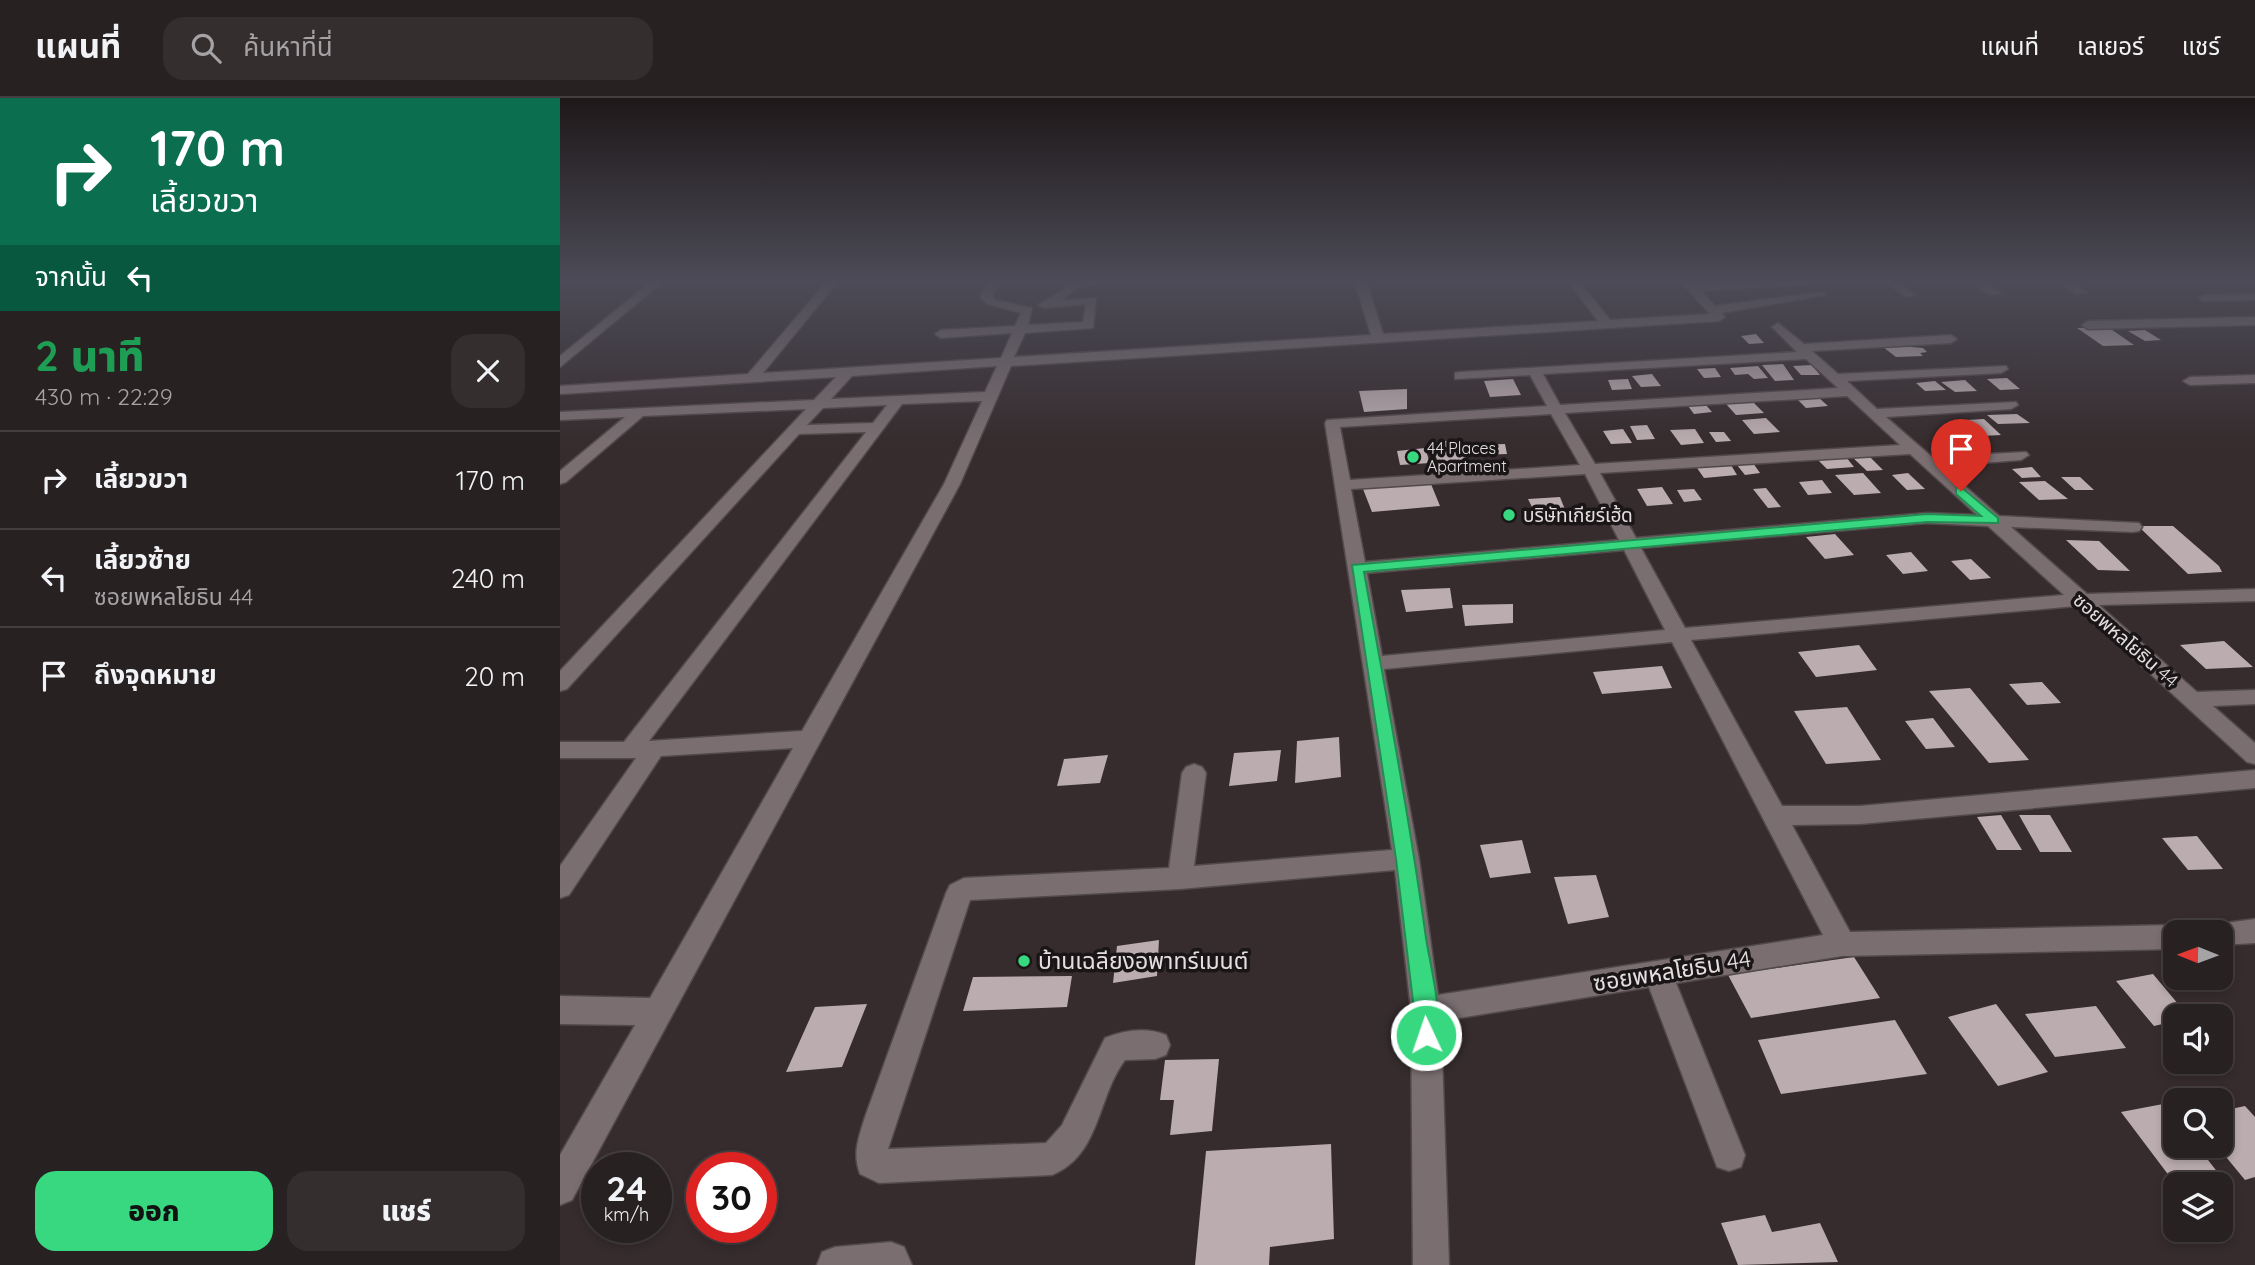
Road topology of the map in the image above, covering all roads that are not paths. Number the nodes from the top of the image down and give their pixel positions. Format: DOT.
graph roads {
  1 [pos="594,334"];
  2 [pos="789,334"];
  3 [pos="1021,334"];
  4 [pos="1377,334"];
  5 [pos="1452,334"];
  6 [pos="1785,334"];
  7 [pos="1378,339"];
  8 [pos="1951,339"];
  9 [pos="1802,351"];
  10 [pos="1007,361"];
  11 [pos="560,363"];
  12 [pos="2001,369"];
  13 [pos="849,371"];
  14 [pos="1534,371"];
  15 [pos="1460,376"];
  16 [pos="753,377"];
  17 [pos="1835,378"];
  18 [pos="2255,379"];
  19 [pos="2190,381"];
  20 [pos="560,390"];
  21 [pos="1848,392"];
  22 [pos="992,396"];
  23 [pos="898,400"];
  24 [pos="820,404"];
  25 [pos="2011,405"];
  26 [pos="1557,410"];
  27 [pos="640,412"];
  28 [pos="1875,413"];
  29 [pos="560,416"];
  30 [pos="876,427"];
  31 [pos="796,430"];
  32 [pos="1913,449"];
  33 [pos="2021,455"];
  34 [pos="1928,462"];
  35 [pos="1591,471"];
  36 [pos="560,479"];
  37 [pos="1342,485"];
  38 [pos="1994,520"];
  39 [pos="2133,527"];
  40 [pos="1628,544"];
  41 [pos="1357,568"];
  42 [pos="2255,595"];
  43 [pos="2079,600"];
  44 [pos="1676,636"];
  45 [pos="1371,664"];
  46 [pos="561,683"];
  47 [pos="2255,697"];
  48 [pos="2193,699"];
  49 [pos="810,739"];
  50 [pos="655,748"];
  51 [pos="560,750"];
  52 [pos="630,750"];
  53 [pos="2255,756"];
  54 [pos="1194,774"];
  55 [pos="2255,779"];
  56 [pos="1776,816"];
  57 [pos="1405,859"];
  58 [pos="1180,878"];
  59 [pos="560,887"];
  60 [pos="2255,931"];
  61 [pos="2233,932"];
  62 [pos="2163,937"];
  63 [pos="1842,944"];
  64 [pos="1658,974"];
  65 [pos="560,1010"];
  66 [pos="1426,1010"];
  67 [pos="660,1012"];
  68 [pos="1155,1045"];
  69 [pos="1729,1155"];
  70 [pos="560,1188"];
  71 [pos="835,1265"];
  72 [pos="894,1265"];
  73 [pos="1431,1265"];
  1 -- 11 [label="street"];
  2 -- 16 [label="street"];
  3 -- 10 [label="street"];
  4 -- 7 [label="street"];
  5 -- 7 [label="street"];
  6 -- 9 [label="street, ซอยพหลโยธิน 44"];
  7 -- 10 [label="street"];
  8 -- 9 [label="street"];
  9 -- 14 [label="street"];
  9 -- 17 [label="street, ซอยพหลโยธิน 44"];
  10 -- 13 [label="street"];
  10 -- 22 [label="street"];
  12 -- 17 [label="street"];
  13 -- 16 [label="street"];
  13 -- 24 [label="street"];
  14 -- 15 [label="street"];
  14 -- 26 [label="street"];
  16 -- 20 [label="street"];
  17 -- 21 [label="street, ซอยพหลโยธิน 44"];
  18 -- 19 [label="street"];
  21 -- 26 [label="street"];
  21 -- 28 [label="street, ซอยพหลโยธิน 44"];
  22 -- 23 [label="street"];
  22 -- 49 [label="street"];
  23 -- 24 [label="street"];
  23 -- 30 [label="street"];
  24 -- 27 [label="street"];
  24 -- 31 [label="street"];
  25 -- 28 [label="street"];
  26 -- 35 [label="street"];
  26 -- 37 [label="street"];
  27 -- 29 [label="street"];
  27 -- 36 [label="street"];
  28 -- 32 [label="street, ซอยพหลโยธิน 44"];
  30 -- 31 [label="street"];
  30 -- 52 [label="street"];
  31 -- 46 [label="street"];
  32 -- 34 [label="street, ซอยพหลโยธิน 44"];
  32 -- 35 [label="street"];
  33 -- 34 [label="street"];
  34 -- 38 [label="street, ซอยพหลโยธิน 44"];
  35 -- 37 [label="street"];
  35 -- 40 [label="street"];
  37 -- 41 [label="street"];
  38 -- 39 [label="street"];
  38 -- 40 [label="street"];
  38 -- 43 [label="street, ซอยพหลโยธิน 44"];
  40 -- 41 [label="street"];
  40 -- 44 [label="street"];
  41 -- 45 [label="street"];
  42 -- 43 [label="street"];
  43 -- 44 [label="street"];
  43 -- 48 [label="street, ซอยพหลโยธิน 44"];
  44 -- 45 [label="street"];
  44 -- 56 [label="street"];
  45 -- 57 [label="street"];
  47 -- 48 [label="street"];
  48 -- 53 [label="street, ซอยพหลโยธิน 44"];
  49 -- 50 [label="street"];
  49 -- 67 [label="street"];
  50 -- 52 [label="street"];
  50 -- 59 [label="street"];
  51 -- 52 [label="street"];
  54 -- 58 [label="street"];
  55 -- 56 [label="street"];
  56 -- 63 [label="street"];
  57 -- 58 [label="street"];
  57 -- 66 [label="street"];
  58 -- 68 [label="street"];
  60 -- 61 [label="street"];
  62 -- 63 [label="street, ซอยพหลโยธิน 44"];
  63 -- 64 [label="street, ซอยพหลโยธิน 44"];
  64 -- 66 [label="street, ซอยพหลโยธิน 44"];
  64 -- 69 [label="street"];
  65 -- 67 [label="street"];
  66 -- 73 [label="street"];
  67 -- 70 [label="street"];
  71 -- 72 [label="street"];
}
